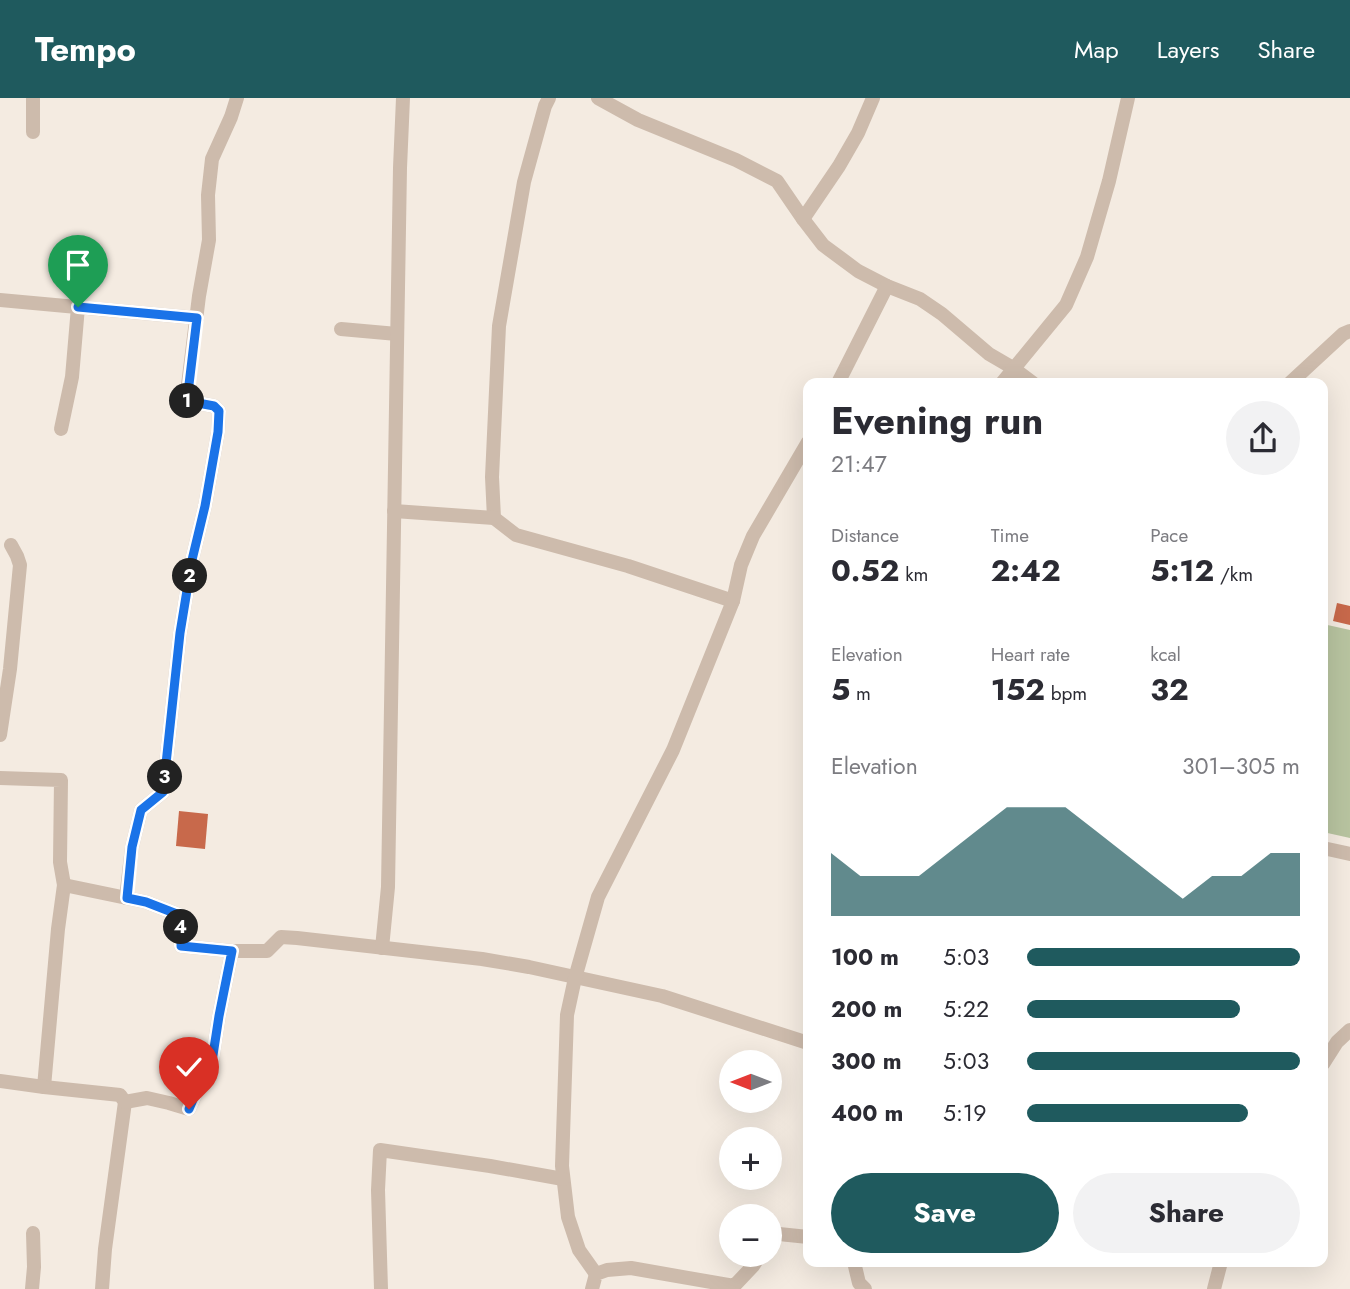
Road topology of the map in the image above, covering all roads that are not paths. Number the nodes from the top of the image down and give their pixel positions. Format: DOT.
graph roads {
  1 [pos="33,98"];
  2 [pos="237,98"];
  3 [pos="403,98"];
  4 [pos="549,98"];
  5 [pos="598,98"];
  6 [pos="873,98"];
  7 [pos="1128,98"];
  8 [pos="33,132"];
  9 [pos="803,219"];
  10 [pos="887,286"];
  11 [pos="0,300"];
  12 [pos="78,307"];
  13 [pos="197,318"];
  14 [pos="341,329"];
  15 [pos="1350,331"];
  16 [pos="397,334"];
  17 [pos="1013,368"];
  18 [pos="841,378"];
  19 [pos="1006,378"];
  20 [pos="1026,378"];
  21 [pos="1295,378"];
  22 [pos="61,429"];
  23 [pos="803,451"];
  24 [pos="394,511"];
  25 [pos="494,518"];
  26 [pos="10,545"];
  27 [pos="733,601"];
  28 [pos="0,735"];
  29 [pos="0,778"];
  30 [pos="1328,849"];
  31 [pos="1350,853"];
  32 [pos="64,885"];
  33 [pos="127,898"];
  34 [pos="382,948"];
  35 [pos="232,951"];
  36 [pos="575,978"];
  37 [pos="1350,1030"];
  38 [pos="803,1041"];
  39 [pos="1328,1056"];
  40 [pos="0,1080"];
  41 [pos="44,1087"];
  42 [pos="125,1102"];
  43 [pos="563,1179"];
  44 [pos="33,1233"];
  45 [pos="782,1234"];
  46 [pos="803,1236"];
  47 [pos="752,1267"];
  48 [pos="855,1267"];
  49 [pos="1220,1267"];
  50 [pos="596,1274"];
  51 [pos="32,1289"];
  52 [pos="102,1289"];
  53 [pos="382,1289"];
  54 [pos="592,1289"];
  55 [pos="865,1289"];
  56 [pos="1214,1289"];
  1 -- 8 [label="street"];
  2 -- 13 [label="street"];
  3 -- 16 [label="street"];
  4 -- 25 [label="street"];
  5 -- 9 [label="street"];
  6 -- 9 [label="street"];
  7 -- 17 [label="street"];
  9 -- 10 [label="street"];
  10 -- 17 [label="street"];
  10 -- 18 [label="street"];
  11 -- 12 [label="street"];
  12 -- 13 [label="street"];
  12 -- 22 [label="street"];
  13 -- 33 [label="street"];
  14 -- 16 [label="street"];
  15 -- 21 [label="street"];
  16 -- 24 [label="street"];
  17 -- 19 [label="street"];
  17 -- 20 [label="street"];
  23 -- 27 [label="street"];
  24 -- 25 [label="street"];
  24 -- 34 [label="street"];
  25 -- 27 [label="street"];
  26 -- 28 [label="street"];
  27 -- 36 [label="street"];
  29 -- 32 [label="street"];
  30 -- 31 [label="street"];
  32 -- 33 [label="street"];
  32 -- 41 [label="street"];
  33 -- 35 [label="street"];
  34 -- 35 [label="street"];
  34 -- 36 [label="street"];
  35 -- 42 [label="street"];
  36 -- 38 [label="street"];
  36 -- 43 [label="street"];
  37 -- 39 [label="street"];
  40 -- 41 [label="street"];
  41 -- 42 [label="street"];
  42 -- 52 [label="street"];
  43 -- 50 [label="street"];
  43 -- 53 [label="street"];
  44 -- 51 [label="street"];
  45 -- 46 [label="street"];
  47 -- 50 [label="street"];
  48 -- 55 [label="street"];
  49 -- 56 [label="street"];
  50 -- 54 [label="street"];
}
